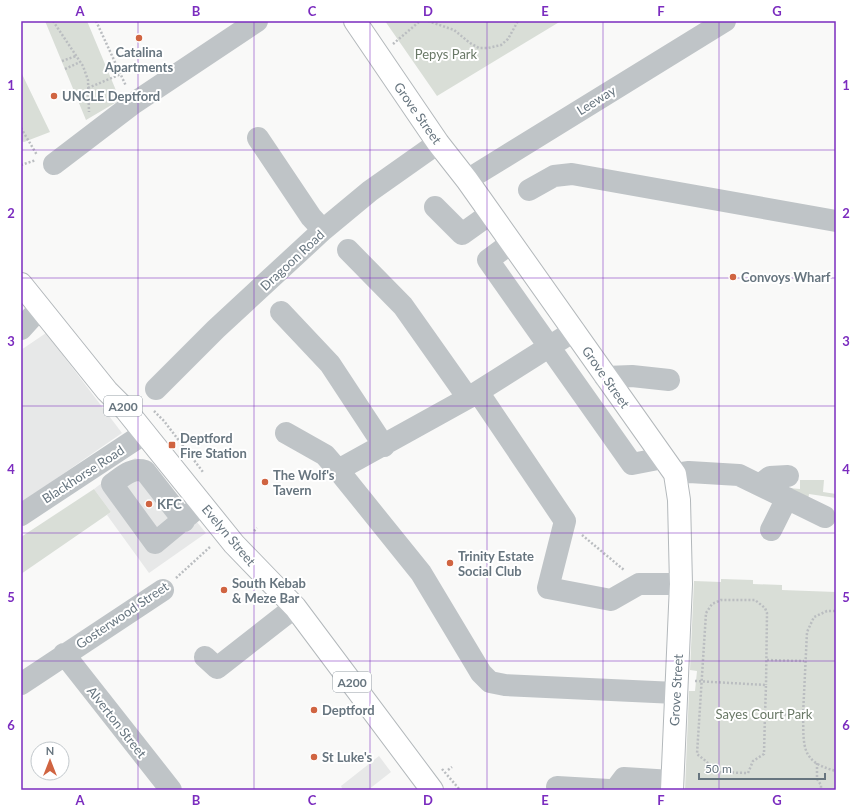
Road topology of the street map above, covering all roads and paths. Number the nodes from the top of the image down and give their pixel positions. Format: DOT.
graph roads {
  1 [pos="52,21"];
  2 [pos="96,21"];
  3 [pos="257,21"];
  4 [pos="355,21"];
  5 [pos="420,21"];
  6 [pos="428,21"];
  7 [pos="518,21"];
  8 [pos="725,21"];
  9 [pos="393,44"];
  10 [pos="76,56"];
  11 [pos="62,61"];
  12 [pos="80,62"];
  13 [pos="65,69"];
  14 [pos="121,74"];
  15 [pos="88,88"];
  16 [pos="134,103"];
  17 [pos="21,128"];
  18 [pos="90,137"];
  19 [pos="258,138"];
  20 [pos="438,143"];
  21 [pos="46,162"];
  22 [pos="466,180"];
  23 [pos="529,190"];
  24 [pos="435,207"];
  25 [pos="490,214"];
  26 [pos="836,221"];
  27 [pos="323,230"];
  28 [pos="511,243"];
  29 [pos="348,250"];
  30 [pos="21,284"];
  31 [pos="40,308"];
  32 [pos="281,312"];
  33 [pos="21,328"];
  34 [pos="574,331"];
  35 [pos="548,347"];
  36 [pos="605,377"];
  37 [pos="669,380"];
  38 [pos="156,389"];
  39 [pos="473,395"];
  40 [pos="145,433"];
  41 [pos="286,433"];
  42 [pos="384,446"];
  43 [pos="669,466"];
  44 [pos="338,470"];
  45 [pos="788,476"];
  46 [pos="761,484"];
  47 [pos="787,498"];
  48 [pos="202,504"];
  49 [pos="21,515"];
  50 [pos="825,517"];
  51 [pos="184,520"];
  52 [pos="565,521"];
  53 [pos="257,528"];
  54 [pos="771,530"];
  55 [pos="254,531"];
  56 [pos="214,544"];
  57 [pos="639,584"];
  58 [pos="681,584"];
  59 [pos="163,590"];
  60 [pos="295,607"];
  61 [pos="836,611"];
  62 [pos="64,654"];
  63 [pos="205,657"];
  64 [pos="766,660"];
  65 [pos="804,661"];
  66 [pos="702,681"];
  67 [pos="21,684"];
  68 [pos="766,685"];
  69 [pos="684,687"];
  70 [pos="766,714"];
  71 [pos="803,715"];
  72 [pos="817,763"];
  73 [pos="452,767"];
  74 [pos="448,770"];
  75 [pos="836,771"];
  76 [pos="672,786"];
  77 [pos="557,787"];
  78 [pos="171,790"];
  79 [pos="432,790"];
  80 [pos="609,790"];
  81 [pos="615,790"];
  82 [pos="821,790"];
  1 -- 10 [label="path"];
  2 -- 14 [label="path"];
  3 -- 16 [label="street"];
  4 -- 20 [label="main road, Grove Street"];
  5 -- 9 [label="path"];
  6 -- 7 [label="path"];
  8 -- 22 [label="street, Leeway"];
  10 -- 11 [label="path"];
  10 -- 12 [label="path"];
  12 -- 13 [label="path"];
  12 -- 15 [label="path"];
  14 -- 15 [label="path"];
  14 -- 16 [label="path"];
  15 -- 18 [label="path"];
  16 -- 18 [label="street"];
  17 -- 21 [label="path"];
  18 -- 21 [label="street"];
  19 -- 27 [label="street"];
  20 -- 22 [label="main road, Grove Street"];
  20 -- 27 [label="street, Dragoon Road"];
  22 -- 25 [label="main road, Grove Street"];
  23 -- 26 [label="street"];
  24 -- 25 [label="street"];
  25 -- 28 [label="main road, Grove Street"];
  27 -- 38 [label="street, Dragoon Road"];
  28 -- 34 [label="main road, Grove Street"];
  28 -- 35 [label="street"];
  29 -- 39 [label="street"];
  30 -- 31 [label="main road, Evelyn Street / A200"];
  31 -- 33 [label="street"];
  31 -- 40 [label="main road, Evelyn Street / A200"];
  32 -- 42 [label="street"];
  34 -- 35 [label="street"];
  34 -- 36 [label="main road, Grove Street"];
  35 -- 39 [label="street"];
  35 -- 43 [label="street"];
  36 -- 37 [label="street"];
  36 -- 43 [label="main road, Grove Street"];
  39 -- 42 [label="street"];
  39 -- 52 [label="street"];
  40 -- 48 [label="main road, Evelyn Street / A200"];
  40 -- 49 [label="street, Blackhorse Road"];
  41 -- 44 [label="street"];
  42 -- 44 [label="street"];
  43 -- 46 [label="street"];
  43 -- 58 [label="main road, Grove Street"];
  44 -- 69 [label="street"];
  45 -- 46 [label="street"];
  46 -- 47 [label="street"];
  47 -- 50 [label="street"];
  47 -- 54 [label="street"];
  48 -- 51 [label="street"];
  48 -- 60 [label="main road, Evelyn Street / A200"];
  51 -- 51 [label="street"];
  52 -- 57 [label="path"];
  52 -- 57 [label="street"];
  53 -- 55 [label="path"];
  56 -- 59 [label="path, Gosterwood Street"];
  57 -- 58 [label="street"];
  58 -- 69 [label="main road, Grove Street"];
  59 -- 62 [label="street, Gosterwood Street"];
  60 -- 63 [label="street"];
  60 -- 79 [label="main road, Evelyn Street / A200"];
  61 -- 65 [label="path"];
  62 -- 67 [label="street, Gosterwood Street"];
  62 -- 78 [label="street, Alverton Street"];
  64 -- 65 [label="path"];
  64 -- 66 [label="path"];
  64 -- 68 [label="path"];
  65 -- 71 [label="path"];
  66 -- 68 [label="path"];
  66 -- 69 [label="path"];
  66 -- 70 [label="path"];
  68 -- 70 [label="path"];
  69 -- 76 [label="main road, Grove Street"];
  70 -- 71 [label="path"];
  71 -- 72 [label="path"];
  72 -- 75 [label="path"];
  72 -- 82 [label="path"];
  73 -- 74 [label="path"];
  76 -- 81 [label="street"];
  77 -- 80 [label="street"];
}
